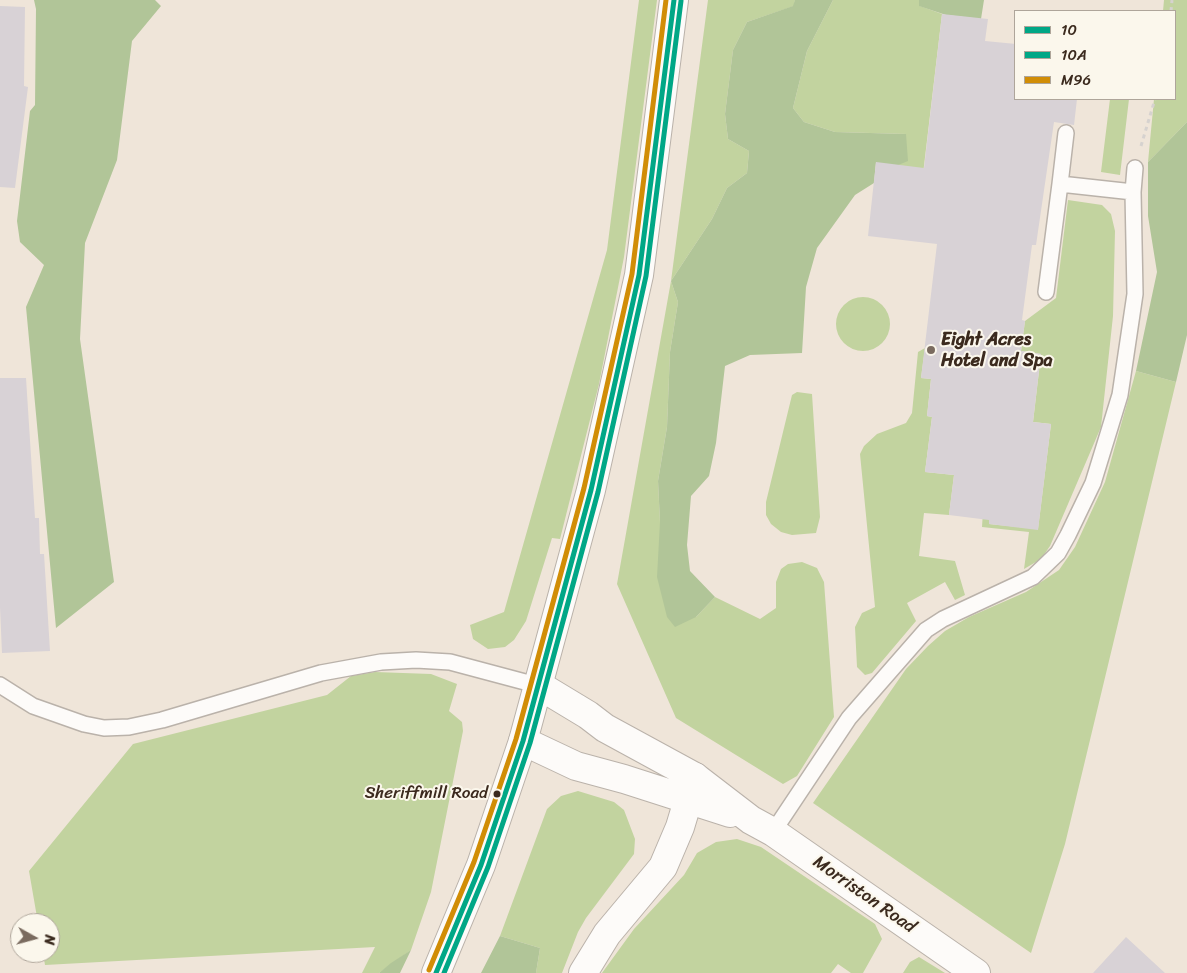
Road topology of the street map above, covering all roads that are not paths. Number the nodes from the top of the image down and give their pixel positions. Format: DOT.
graph roads {
  1 [pos="674,0"];
  2 [pos="1066,133"];
  3 [pos="1135,168"];
  4 [pos="1060,184"];
  5 [pos="1133,192"];
  6 [pos="1046,292"];
  7 [pos="0,685"];
  8 [pos="540,686"];
  9 [pos="523,741"];
  10 [pos="692,788"];
  11 [pos="762,826"];
  12 [pos="436,973"];
  13 [pos="583,973"];
  14 [pos="976,973"];
  1 -- 8 [label="main road"];
  2 -- 4 [label="lane"];
  3 -- 5 [label="lane"];
  4 -- 5 [label="lane"];
  4 -- 6 [label="lane"];
  5 -- 11 [label="lane"];
  7 -- 8 [label="lane"];
  8 -- 9 [label="main road"];
  8 -- 10 [label="main road, Morriston Road"];
  9 -- 10 [label="main road, Morriston Road"];
  9 -- 12 [label="main road"];
  10 -- 11 [label="main road, Morriston Road"];
  10 -- 13 [label="main road"];
  11 -- 14 [label="main road, Morriston Road"];
}
